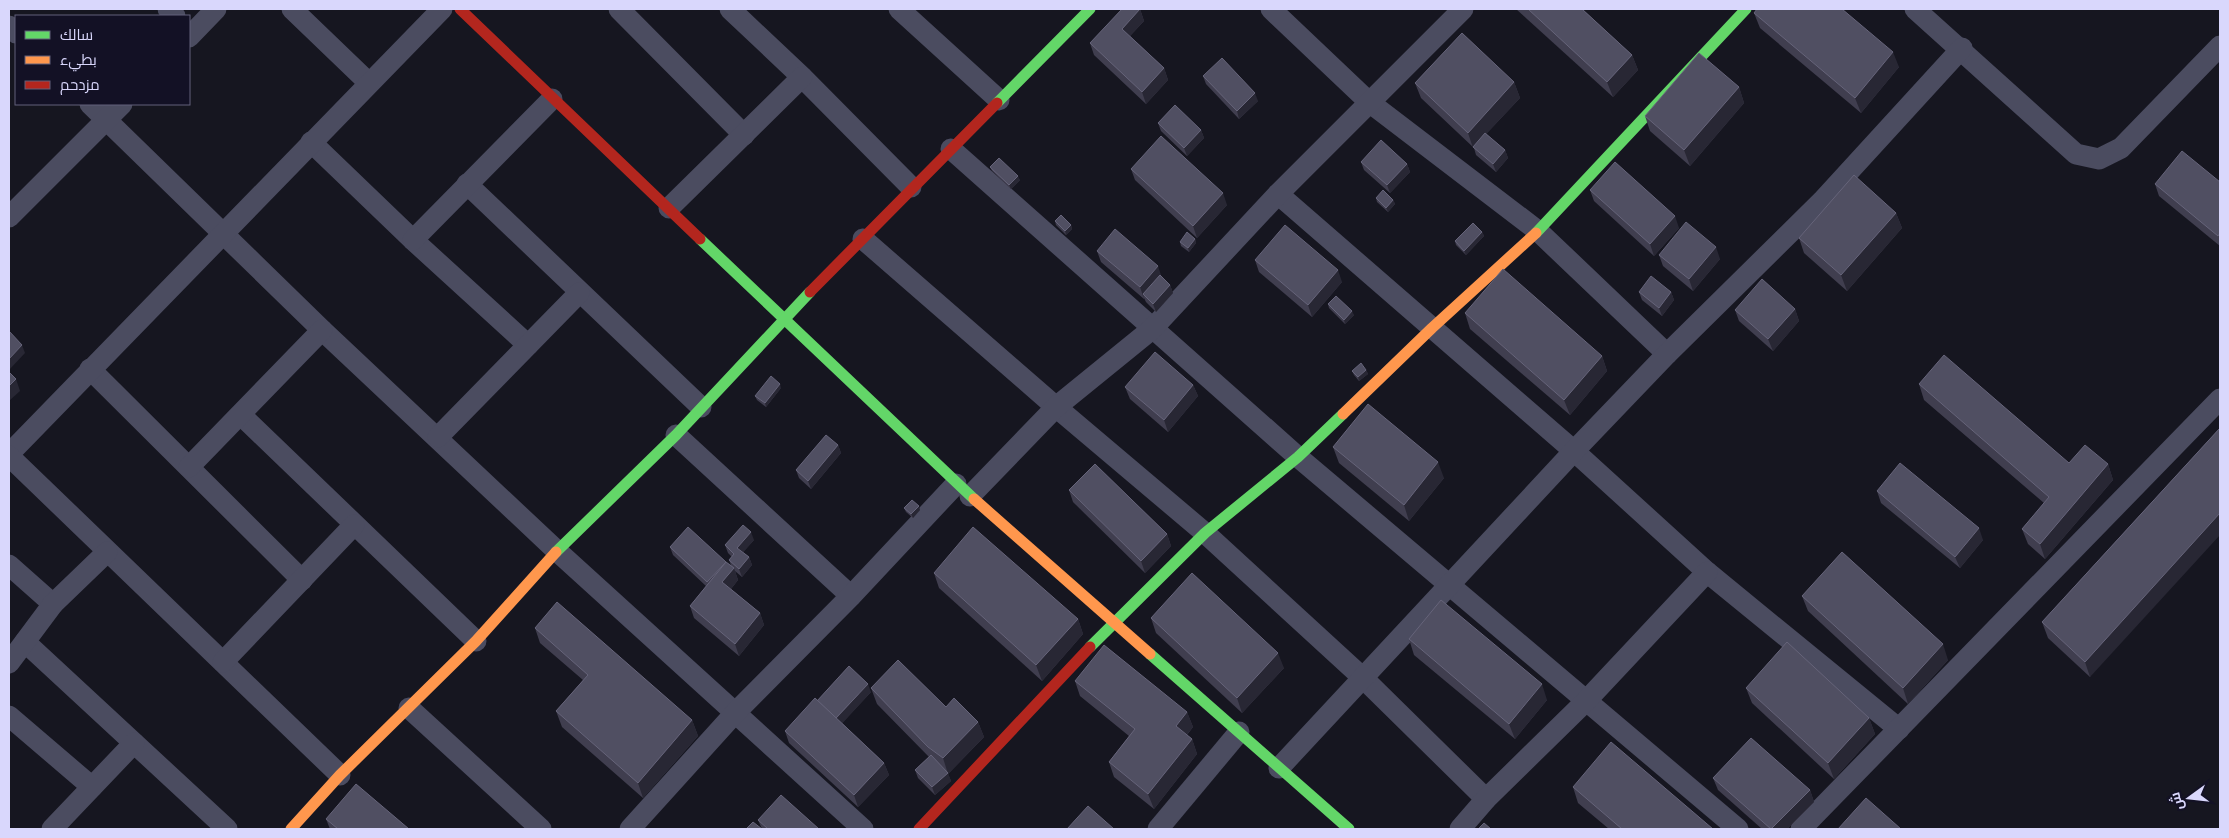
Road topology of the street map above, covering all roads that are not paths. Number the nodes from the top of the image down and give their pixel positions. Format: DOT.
graph roads {
  1 [pos="216,9"];
  2 [pos="292,9"];
  3 [pos="442,9"];
  4 [pos="460,9"];
  5 [pos="730,9"];
  6 [pos="898,9"];
  7 [pos="1090,9"];
  8 [pos="1271,9"];
  9 [pos="1463,9"];
  10 [pos="1746,9"];
  11 [pos="1915,9"];
  12 [pos="632,13"];
  13 [pos="190,34"];
  14 [pos="2220,46"];
  15 [pos="1962,48"];
  16 [pos="802,77"];
  17 [pos="369,83"];
  18 [pos="552,99"];
  19 [pos="999,100"];
  20 [pos="1369,102"];
  21 [pos="91,105"];
  22 [pos="121,105"];
  23 [pos="106,120"];
  24 [pos="744,135"];
  25 [pos="311,142"];
  26 [pos="951,149"];
  27 [pos="467,184"];
  28 [pos="912,187"];
  29 [pos="1278,194"];
  30 [pos="669,208"];
  31 [pos="9,217"];
  32 [pos="1538,232"];
  33 [pos="222,234"];
  34 [pos="863,239"];
  35 [pos="413,240"];
  36 [pos="579,293"];
  37 [pos="783,319"];
  38 [pos="1432,328"];
  39 [pos="1152,329"];
  40 [pos="322,330"];
  41 [pos="528,345"];
  42 [pos="1668,354"];
  43 [pos="90,369"];
  44 [pos="2220,399"];
  45 [pos="701,407"];
  46 [pos="1056,407"];
  47 [pos="242,415"];
  48 [pos="676,435"];
  49 [pos="438,438"];
  50 [pos="1574,451"];
  51 [pos="9,455"];
  52 [pos="1298,457"];
  53 [pos="189,467"];
  54 [pos="963,490"];
  55 [pos="354,525"];
  56 [pos="1205,533"];
  57 [pos="557,551"];
  58 [pos="108,552"];
  59 [pos="9,565"];
  60 [pos="1707,572"];
  61 [pos="302,580"];
  62 [pos="1449,586"];
  63 [pos="851,596"];
  64 [pos="53,604"];
  65 [pos="1112,622"];
  66 [pos="476,641"];
  67 [pos="25,642"];
  68 [pos="223,662"];
  69 [pos="9,663"];
  70 [pos="1363,678"];
  71 [pos="1586,701"];
  72 [pos="408,708"];
  73 [pos="735,713"];
  74 [pos="9,716"];
  75 [pos="1899,729"];
  76 [pos="1239,732"];
  77 [pos="134,743"];
  78 [pos="1279,768"];
  79 [pos="340,775"];
  80 [pos="92,787"];
  81 [pos="1486,799"];
  82 [pos="52,829"];
  83 [pos="227,829"];
  84 [pos="291,829"];
  85 [pos="541,829"];
  86 [pos="630,829"];
  87 [pos="863,829"];
  88 [pos="919,829"];
  89 [pos="1158,829"];
  90 [pos="1349,829"];
  91 [pos="1460,829"];
  92 [pos="1738,829"];
  93 [pos="1801,829"];
  1 -- 13 [label="street"];
  2 -- 17 [label="street"];
  3 -- 17 [label="street"];
  4 -- 18 [label="street"];
  5 -- 16 [label="street"];
  6 -- 19 [label="street"];
  7 -- 19 [label="street"];
  8 -- 20 [label="street"];
  9 -- 20 [label="street"];
  10 -- 32 [label="street"];
  11 -- 15 [label="street"];
  12 -- 24 [label="street"];
  14 -- 15 [label="street"];
  15 -- 42 [label="street"];
  16 -- 24 [label="street"];
  16 -- 28 [label="street"];
  17 -- 25 [label="street"];
  18 -- 27 [label="street"];
  18 -- 30 [label="street"];
  19 -- 26 [label="street"];
  20 -- 29 [label="street"];
  20 -- 32 [label="street"];
  21 -- 23 [label="street"];
  22 -- 23 [label="street"];
  23 -- 31 [label="street"];
  23 -- 33 [label="street"];
  24 -- 30 [label="street"];
  25 -- 33 [label="street"];
  25 -- 35 [label="street"];
  26 -- 28 [label="street"];
  26 -- 39 [label="street"];
  27 -- 35 [label="street"];
  27 -- 36 [label="street"];
  28 -- 34 [label="street"];
  29 -- 38 [label="street"];
  29 -- 39 [label="street"];
  30 -- 37 [label="street"];
  32 -- 38 [label="street"];
  32 -- 42 [label="street"];
  33 -- 40 [label="street"];
  33 -- 43 [label="street"];
  34 -- 37 [label="street"];
  34 -- 46 [label="street"];
  35 -- 41 [label="street"];
  36 -- 41 [label="street"];
  36 -- 45 [label="street"];
  37 -- 45 [label="street"];
  37 -- 54 [label="street"];
  38 -- 50 [label="street"];
  38 -- 52 [label="street"];
  39 -- 46 [label="street"];
  39 -- 52 [label="street"];
  40 -- 47 [label="street"];
  40 -- 49 [label="street"];
  41 -- 49 [label="street"];
  42 -- 50 [label="street"];
  43 -- 51 [label="street"];
  43 -- 53 [label="street"];
  44 -- 75 [label="street"];
  45 -- 48 [label="street"];
  46 -- 54 [label="street"];
  46 -- 56 [label="street"];
  47 -- 53 [label="street"];
  47 -- 55 [label="street"];
  48 -- 57 [label="street"];
  48 -- 63 [label="street"];
  49 -- 57 [label="street"];
  50 -- 60 [label="street"];
  50 -- 62 [label="street"];
  51 -- 58 [label="street"];
  52 -- 56 [label="street"];
  52 -- 62 [label="street"];
  53 -- 61 [label="street"];
  54 -- 63 [label="street"];
  54 -- 65 [label="street"];
  55 -- 61 [label="street"];
  55 -- 66 [label="street"];
  56 -- 65 [label="street"];
  56 -- 70 [label="street"];
  57 -- 66 [label="street"];
  57 -- 73 [label="street"];
  58 -- 64 [label="street"];
  58 -- 68 [label="street"];
  59 -- 64 [label="street"];
  60 -- 71 [label="street"];
  60 -- 75 [label="street"];
  61 -- 68 [label="street"];
  62 -- 70 [label="street"];
  62 -- 71 [label="street"];
  63 -- 73 [label="street"];
  64 -- 67 [label="street"];
  65 -- 76 [label="street"];
  65 -- 88 [label="street"];
  66 -- 72 [label="street"];
  67 -- 69 [label="street"];
  67 -- 77 [label="street"];
  68 -- 79 [label="street"];
  70 -- 78 [label="street"];
  70 -- 81 [label="street"];
  71 -- 81 [label="street"];
  71 -- 92 [label="street"];
  72 -- 79 [label="street"];
  72 -- 85 [label="street"];
  73 -- 86 [label="street"];
  73 -- 87 [label="street"];
  74 -- 80 [label="street"];
  75 -- 93 [label="street"];
  76 -- 78 [label="street"];
  76 -- 89 [label="street"];
  77 -- 80 [label="street"];
  77 -- 83 [label="street"];
  78 -- 90 [label="street"];
  79 -- 84 [label="street"];
  80 -- 82 [label="street"];
  81 -- 91 [label="street"];
}
